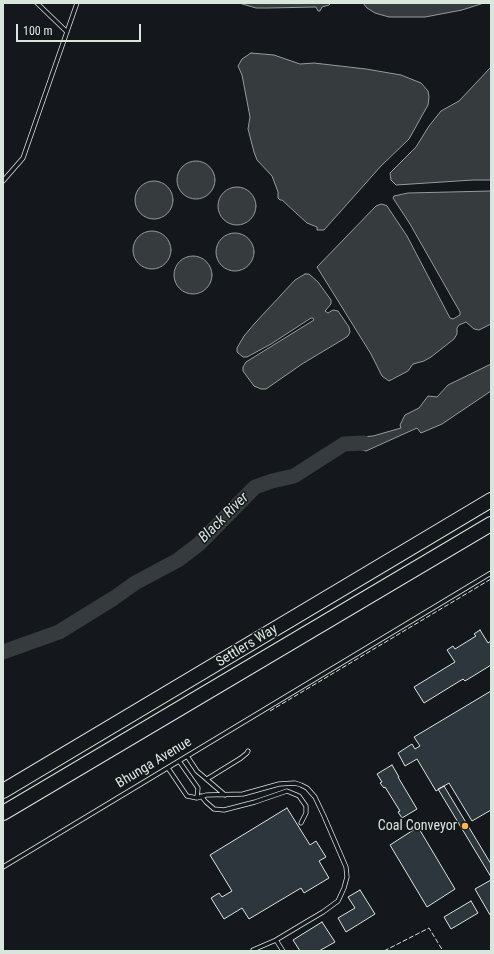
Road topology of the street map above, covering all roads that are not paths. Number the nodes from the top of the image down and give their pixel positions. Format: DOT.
graph roads {
  1 [pos="37,3"];
  2 [pos="77,3"];
  3 [pos="66,32"];
  4 [pos="3,181"];
  5 [pos="488,501"];
  6 [pos="491,524"];
  7 [pos="491,573"];
  8 [pos="248,751"];
  9 [pos="187,756"];
  10 [pos="179,761"];
  11 [pos="168,768"];
  12 [pos="207,779"];
  13 [pos="3,791"];
  14 [pos="224,795"];
  15 [pos="199,797"];
  16 [pos="3,813"];
  17 [pos="301,824"];
  18 [pos="3,867"];
  19 [pos="276,940"];
  20 [pos="253,950"];
  21 [pos="283,951"];
  1 -- 3 [label="lane"];
  2 -- 3 [label="lane"];
  3 -- 4 [label="lane"];
  5 -- 13 [label="highway, Settlers Way"];
  6 -- 16 [label="highway, Settlers Way"];
  7 -- 9 [label="lane, Bhunga Avenue"];
  8 -- 12 [label="lane"];
  9 -- 10 [label="lane, Bhunga Avenue"];
  9 -- 12 [label="lane"];
  10 -- 11 [label="lane, Bhunga Avenue"];
  10 -- 15 [label="lane"];
  11 -- 15 [label="lane"];
  11 -- 18 [label="lane, Bhunga Avenue"];
  12 -- 14 [label="lane"];
  14 -- 15 [label="lane"];
  14 -- 19 [label="lane"];
  15 -- 17 [label="lane"];
  19 -- 20 [label="lane"];
  19 -- 21 [label="lane"];
}
